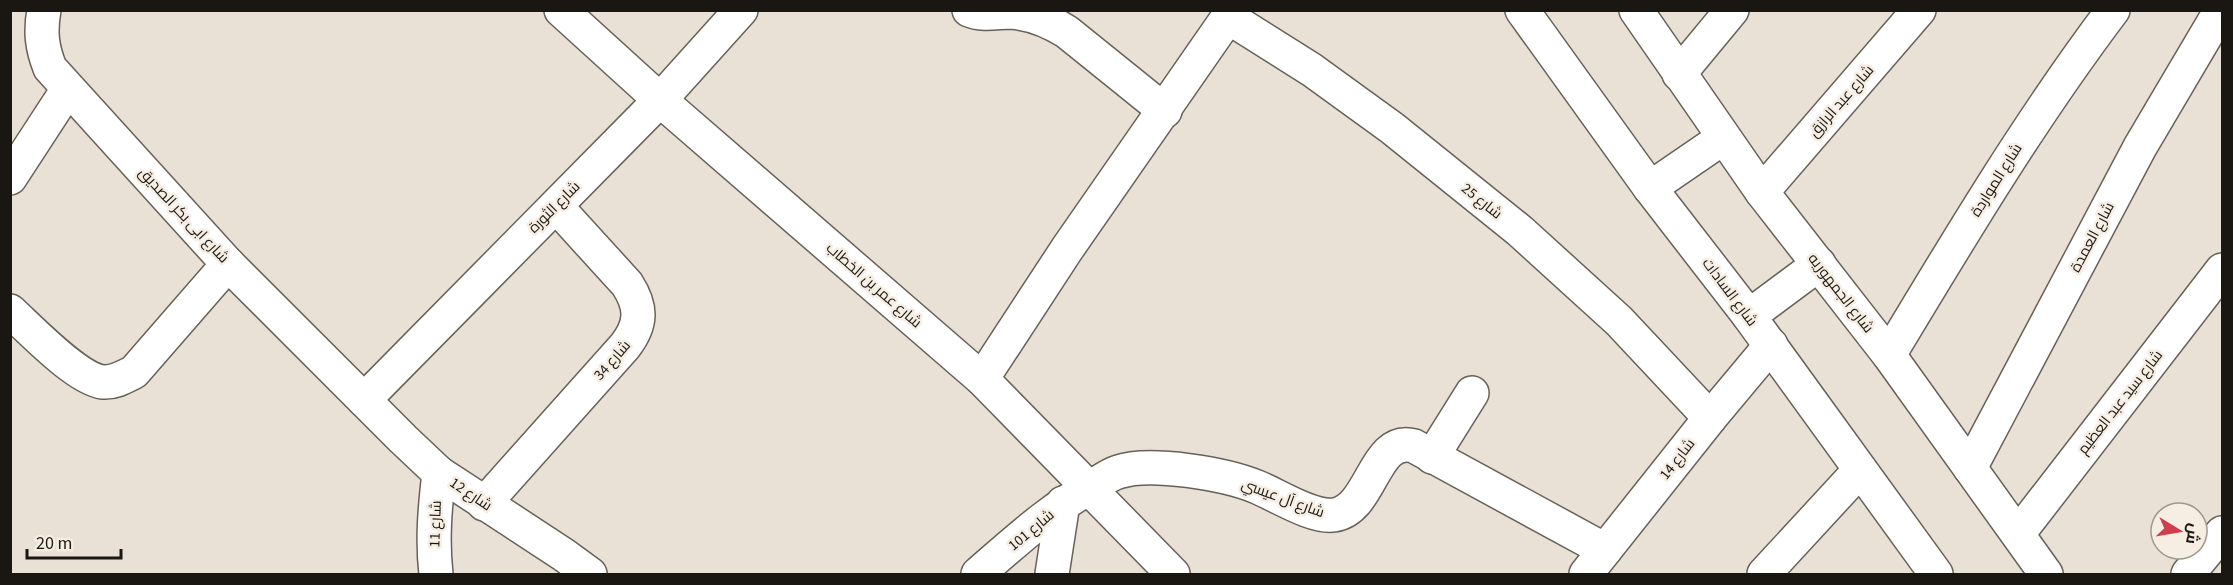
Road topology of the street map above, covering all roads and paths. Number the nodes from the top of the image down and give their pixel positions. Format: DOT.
graph roads {
  1 [pos="44,10"];
  2 [pos="561,10"];
  3 [pos="741,10"];
  4 [pos="969,10"];
  5 [pos="1522,10"];
  6 [pos="1732,10"];
  7 [pos="1919,10"];
  8 [pos="2113,10"];
  9 [pos="2221,10"];
  10 [pos="1231,14"];
  11 [pos="1644,14"];
  12 [pos="1068,19"];
  13 [pos="1679,74"];
  14 [pos="68,89"];
  15 [pos="660,100"];
  16 [pos="1165,111"];
  17 [pos="1723,138"];
  18 [pos="10,178"];
  19 [pos="1650,188"];
  20 [pos="1762,192"];
  21 [pos="556,206"];
  22 [pos="228,264"];
  23 [pos="1819,264"];
  24 [pos="2223,270"];
  25 [pos="10,311"];
  26 [pos="1749,316"];
  27 [pos="1771,345"];
  28 [pos="1889,355"];
  29 [pos="982,379"];
  30 [pos="1472,393"];
  31 [pos="364,400"];
  32 [pos="1710,418"];
  33 [pos="1432,457"];
  34 [pos="1970,468"];
  35 [pos="1860,470"];
  36 [pos="439,473"];
  37 [pos="1075,496"];
  38 [pos="484,504"];
  39 [pos="2223,533"];
  40 [pos="2018,534"];
  41 [pos="1593,568"];
  42 [pos="436,574"];
  43 [pos="590,574"];
  44 [pos="978,574"];
  45 [pos="1053,574"];
  46 [pos="1173,574"];
  47 [pos="1764,574"];
  48 [pos="1936,574"];
  49 [pos="2046,574"];
  50 [pos="2188,574"];
  1 -- 14 [label="street, شارع ابى بكر الصديق"];
  2 -- 15 [label="street, شارع عمر بن الخطاب"];
  3 -- 15 [label="street, شارع الثورة"];
  4 -- 12 [label="street"];
  5 -- 19 [label="street, شارع السادات"];
  6 -- 13 [label="street"];
  7 -- 20 [label="street, شارع عبد الرازق"];
  8 -- 28 [label="street, شارع المواردة"];
  9 -- 34 [label="street, شارع العمدة"];
  10 -- 16 [label="street"];
  10 -- 32 [label="street, شارع 25"];
  11 -- 13 [label="street, شارع الجمهوريه"];
  12 -- 16 [label="street"];
  13 -- 17 [label="street, شارع الجمهوريه"];
  14 -- 18 [label="street"];
  14 -- 22 [label="street, شارع ابى بكر الصديق"];
  15 -- 21 [label="street, شارع الثورة"];
  15 -- 29 [label="street, شارع عمر بن الخطاب"];
  16 -- 29 [label="street"];
  17 -- 19 [label="street"];
  17 -- 20 [label="street, شارع الجمهوريه"];
  19 -- 26 [label="street, شارع السادات"];
  20 -- 23 [label="street, شارع الجمهوريه"];
  21 -- 31 [label="street, شارع الثورة"];
  21 -- 38 [label="street, شارع 34"];
  22 -- 25 [label="street"];
  22 -- 31 [label="street, شارع ابى بكر الصديق"];
  23 -- 26 [label="street"];
  23 -- 28 [label="street, شارع الجمهوريه"];
  24 -- 40 [label="street, شارع سيد عبد العظيم"];
  26 -- 27 [label="street, شارع السادات"];
  27 -- 32 [label="street, شارع 14"];
  27 -- 35 [label="street, شارع السادات"];
  28 -- 34 [label="street, شارع الجمهوريه"];
  29 -- 37 [label="street, شارع عمر بن الخطاب"];
  30 -- 33 [label="street"];
  31 -- 36 [label="street, شارع 12"];
  32 -- 41 [label="street, شارع 14"];
  33 -- 37 [label="street, شارع آل عيسي"];
  33 -- 41 [label="street, شارع آل عيسي"];
  34 -- 40 [label="street, شارع الجمهوريه"];
  35 -- 47 [label="street"];
  35 -- 48 [label="street, شارع السادات"];
  36 -- 38 [label="street, شارع 12"];
  36 -- 42 [label="street, شارع 11"];
  37 -- 44 [label="street, شارع 101"];
  37 -- 45 [label="street"];
  37 -- 46 [label="street, شارع عمر بن الخطاب"];
  38 -- 43 [label="street, شارع 12"];
  39 -- 50 [label="street"];
  40 -- 49 [label="street, شارع الجمهوريه"];
}
